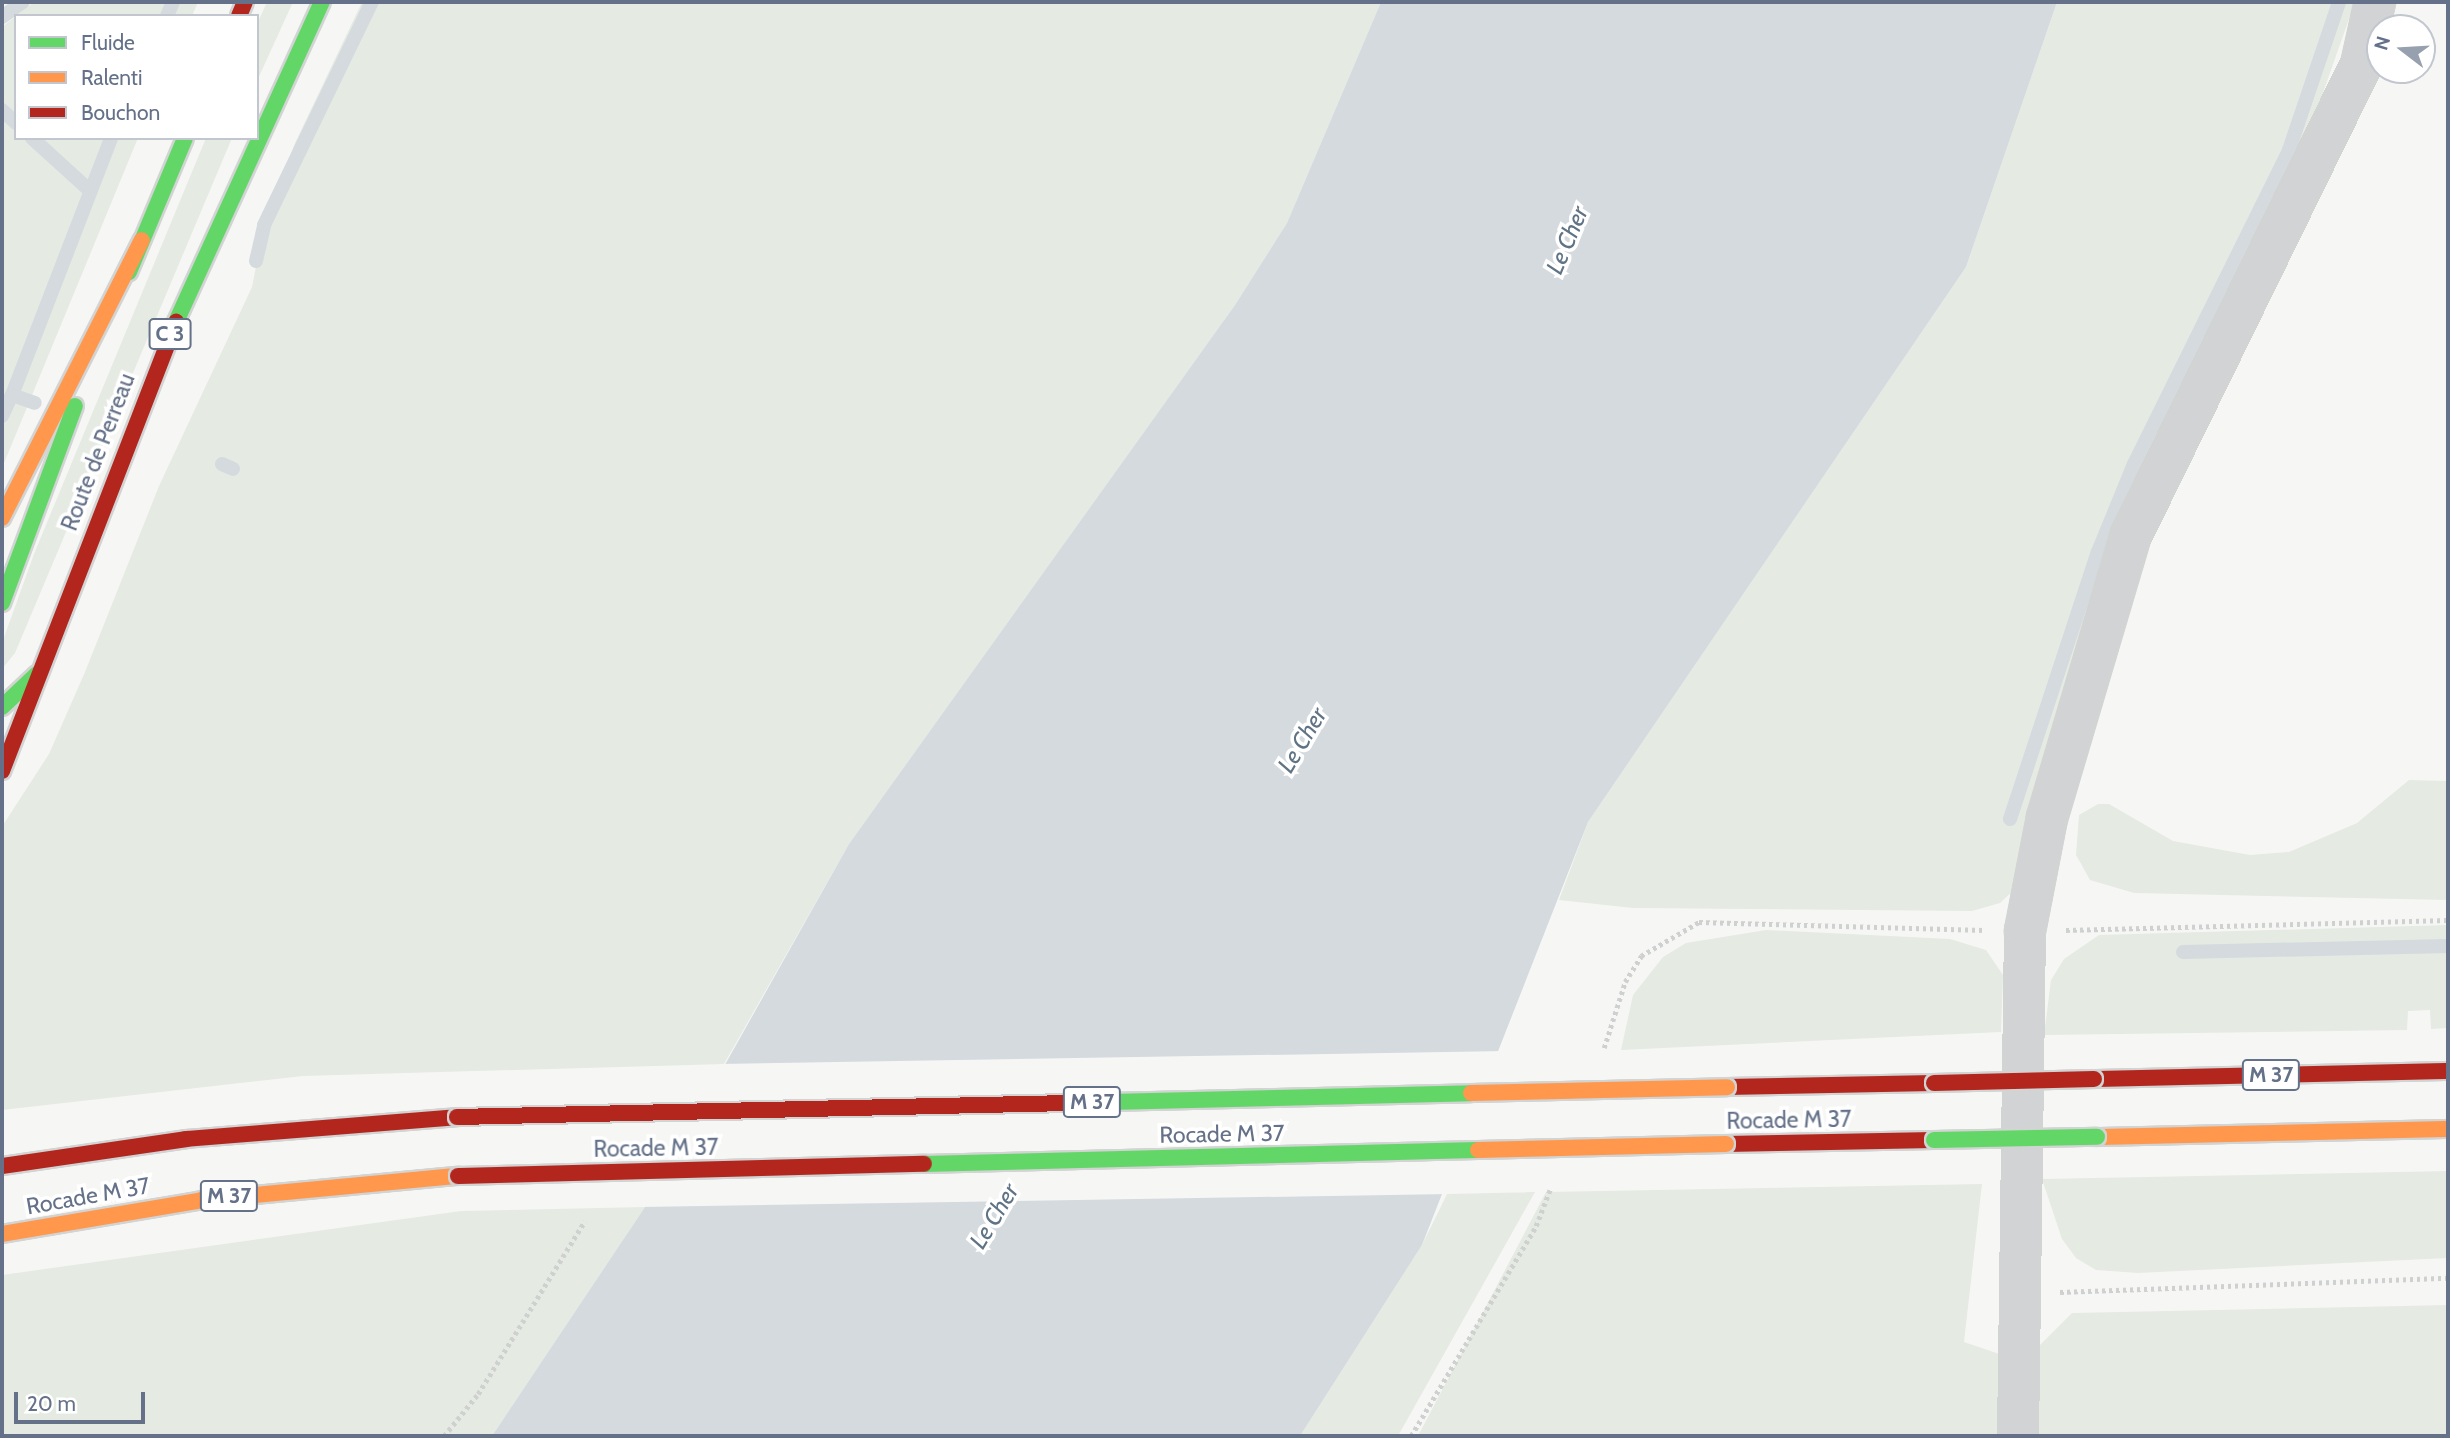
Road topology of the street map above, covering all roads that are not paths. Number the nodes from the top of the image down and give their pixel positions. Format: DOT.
graph roads {
  1 [pos="322,2"];
  2 [pos="2375,2"];
  3 [pos="184,140"];
  4 [pos="142,240"];
  5 [pos="2,518"];
  6 [pos="2,603"];
  7 [pos="37,674"];
  8 [pos="2,707"];
  9 [pos="2,771"];
  10 [pos="2448,1071"];
  11 [pos="2448,1129"];
  12 [pos="5,1166"];
  13 [pos="2,1234"];
  14 [pos="2018,1436"];
  1 -- 7 [label="main road, Route de Perreau / C 3"];
  2 -- 14 [label="street"];
  3 -- 4 [label="main road, Route de Perreau / C 3"];
  4 -- 5 [label="main road"];
  4 -- 6 [label="main road, Route de Perreau / C 3"];
  7 -- 8 [label="main road"];
  7 -- 9 [label="main road, Route de Perreau / C 3"];
  10 -- 12 [label="main road, Rocade M 37 / M 37, bridge"];
  11 -- 13 [label="main road, Rocade M 37 / M 37, bridge"];
}
